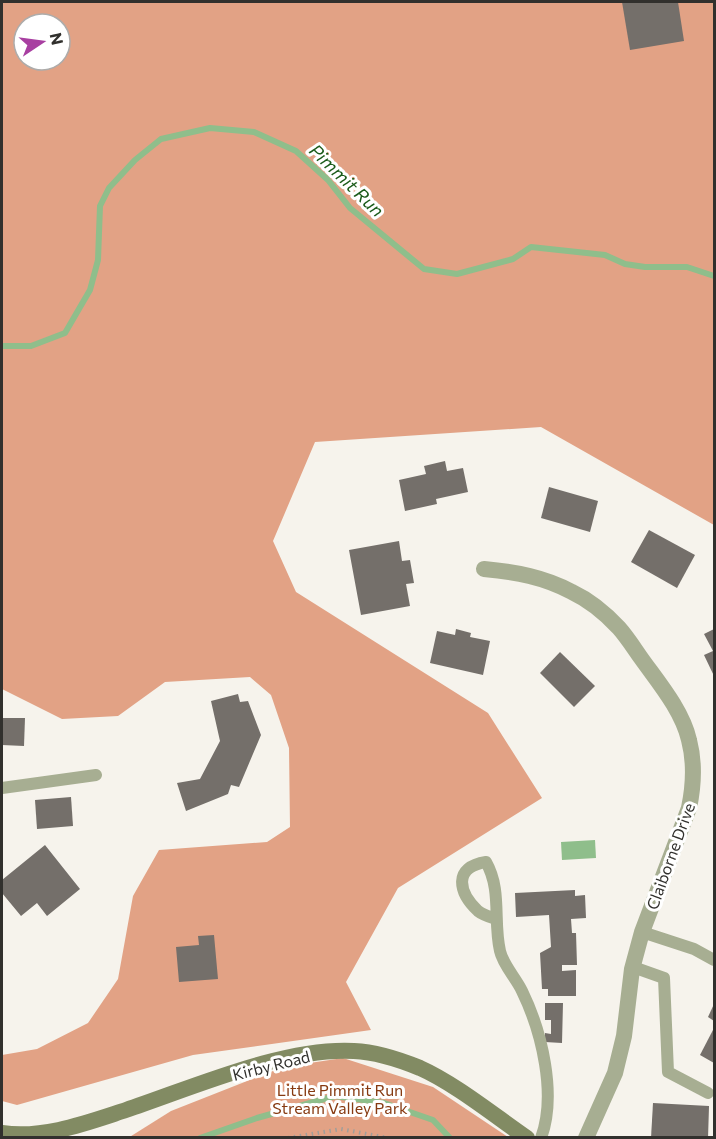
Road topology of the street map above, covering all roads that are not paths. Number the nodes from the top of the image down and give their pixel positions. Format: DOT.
graph roads {
  1 [pos="484,569"];
  2 [pos="96,775"];
  3 [pos="2,788"];
  4 [pos="496,919"];
  5 [pos="642,932"];
  6 [pos="714,960"];
  7 [pos="633,967"];
  8 [pos="708,1093"];
  9 [pos="2,1133"];
  10 [pos="527,1137"];
  11 [pos="541,1137"];
  12 [pos="586,1137"];
  1 -- 5 [label="street, Claiborne Drive"];
  2 -- 3 [label="lane"];
  4 -- 11 [label="lane"];
  5 -- 6 [label="lane"];
  5 -- 7 [label="street, Claiborne Drive"];
  7 -- 8 [label="lane"];
  7 -- 12 [label="street, Claiborne Drive"];
  9 -- 10 [label="main road, Kirby Road"];
}
